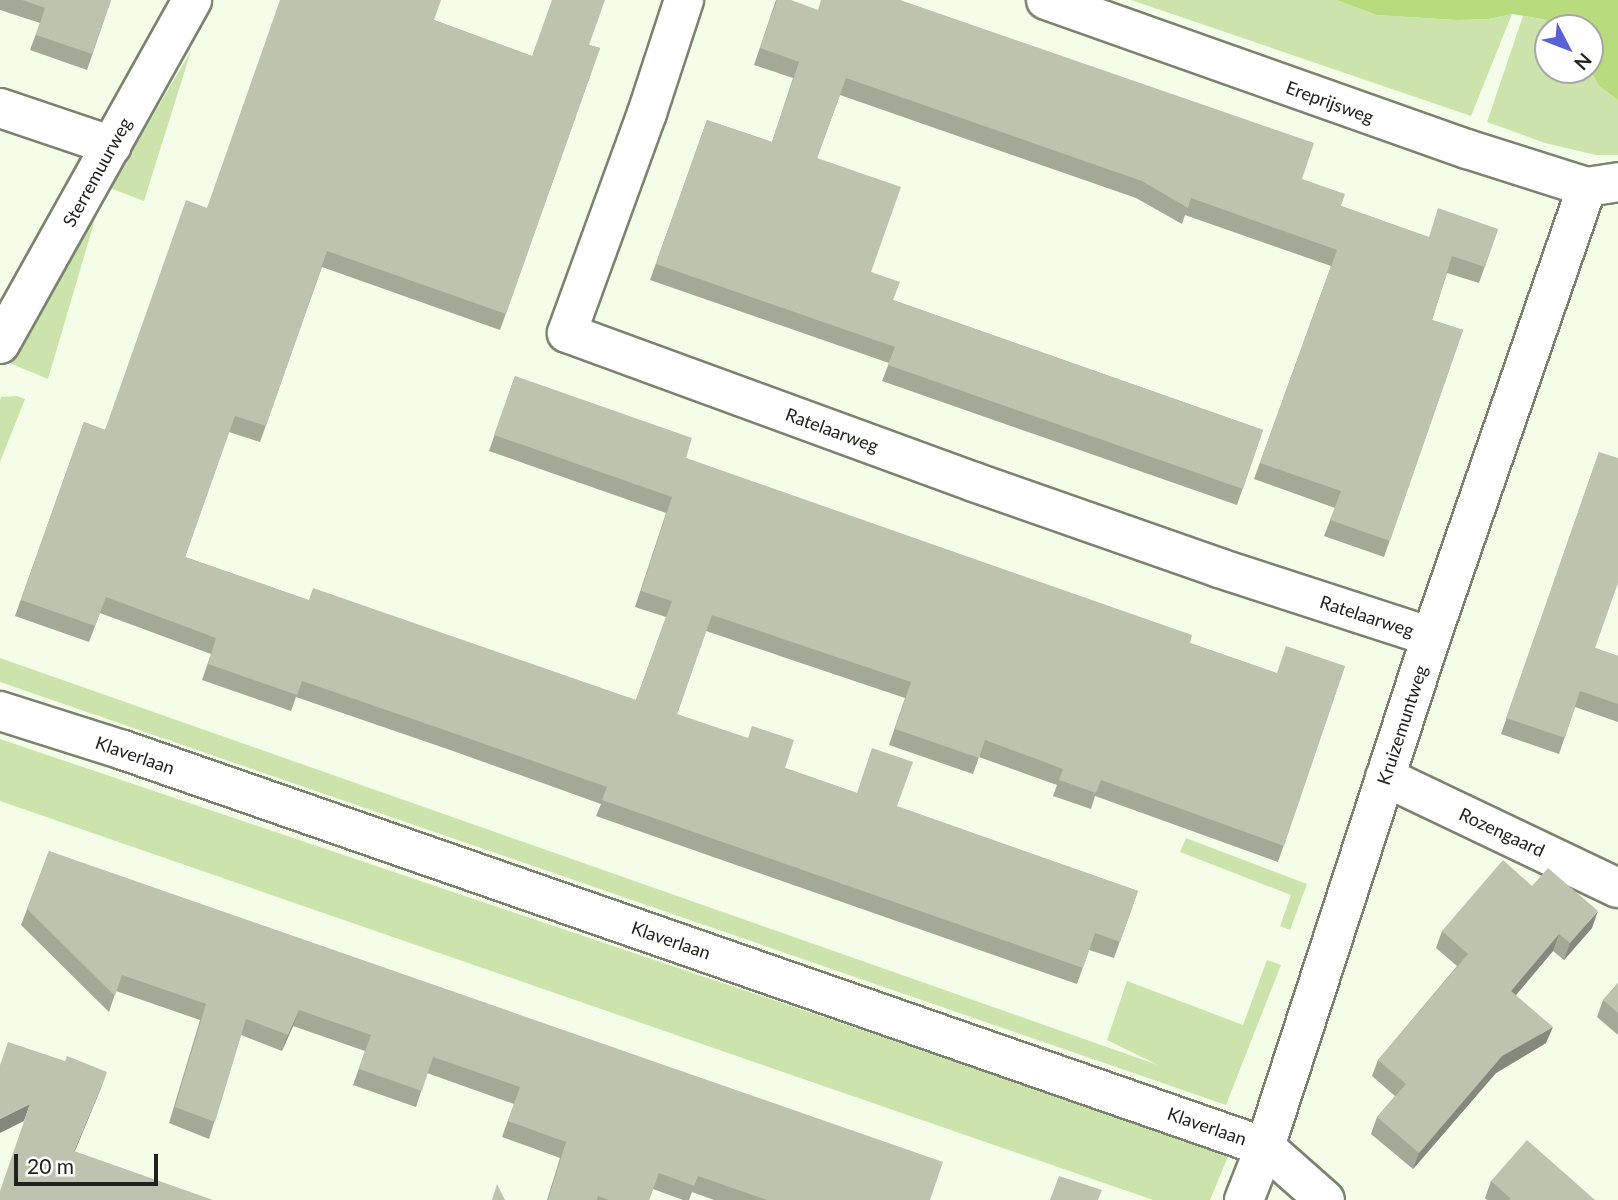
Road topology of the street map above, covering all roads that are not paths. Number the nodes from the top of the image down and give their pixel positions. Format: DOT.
graph roads {
  1 [pos="192,0"];
  2 [pos="684,0"];
  3 [pos="1046,0"];
  4 [pos="0,108"];
  5 [pos="112,146"];
  6 [pos="1603,185"];
  7 [pos="0,344"];
  8 [pos="1431,637"];
  9 [pos="0,711"];
  10 [pos="1385,777"];
  11 [pos="1618,888"];
  12 [pos="1265,1147"];
  13 [pos="1244,1200"];
  14 [pos="1325,1200"];
  1 -- 5 [label="street, Sterremuurweg"];
  2 -- 8 [label="street, Ratelaarweg"];
  3 -- 6 [label="street, Ereprijsweg"];
  4 -- 5 [label="street"];
  5 -- 7 [label="street, Sterremuurweg"];
  6 -- 8 [label="street, Kruizemuntweg"];
  8 -- 10 [label="street, Kruizemuntweg"];
  9 -- 12 [label="street, Klaverlaan"];
  10 -- 11 [label="street, Rozengaard"];
  10 -- 12 [label="street, Kruizemuntweg"];
  12 -- 13 [label="street, Kruizemuntweg"];
  12 -- 14 [label="street, Klaverlaan"];
}
